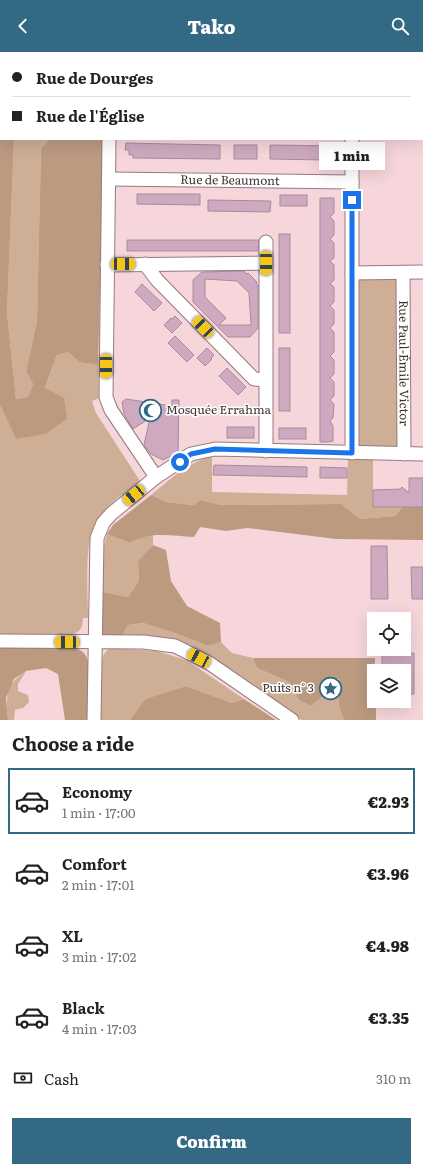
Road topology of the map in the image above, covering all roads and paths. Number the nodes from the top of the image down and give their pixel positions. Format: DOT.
graph roads {
  1 [pos="109,140"];
  2 [pos="352,140"];
  3 [pos="109,179"];
  4 [pos="352,182"];
  5 [pos="266,242"];
  6 [pos="266,263"];
  7 [pos="145,264"];
  8 [pos="107,265"];
  9 [pos="352,272"];
  10 [pos="403,272"];
  11 [pos="423,272"];
  12 [pos="265,380"];
  13 [pos="266,451"];
  14 [pos="352,453"];
  15 [pos="404,454"];
  16 [pos="423,454"];
  17 [pos="156,477"];
  18 [pos="0,641"];
  19 [pos="95,642"];
  20 [pos="94,720"];
  21 [pos="292,720"];
  1 -- 3 [label="street"];
  2 -- 4 [label="street"];
  3 -- 4 [label="street, Rue de Beaumont"];
  3 -- 8 [label="street"];
  4 -- 9 [label="street"];
  5 -- 6 [label="street"];
  6 -- 7 [label="street"];
  6 -- 12 [label="street"];
  7 -- 8 [label="street"];
  7 -- 12 [label="street"];
  8 -- 17 [label="street"];
  9 -- 10 [label="street"];
  9 -- 14 [label="street"];
  10 -- 11 [label="street"];
  10 -- 15 [label="street, Rue Paul-Émile Victor"];
  12 -- 13 [label="street"];
  13 -- 14 [label="street"];
  13 -- 17 [label="street"];
  14 -- 15 [label="street"];
  15 -- 16 [label="street"];
  17 -- 19 [label="street"];
  18 -- 19 [label="street"];
  19 -- 20 [label="street"];
  19 -- 21 [label="street"];
}
